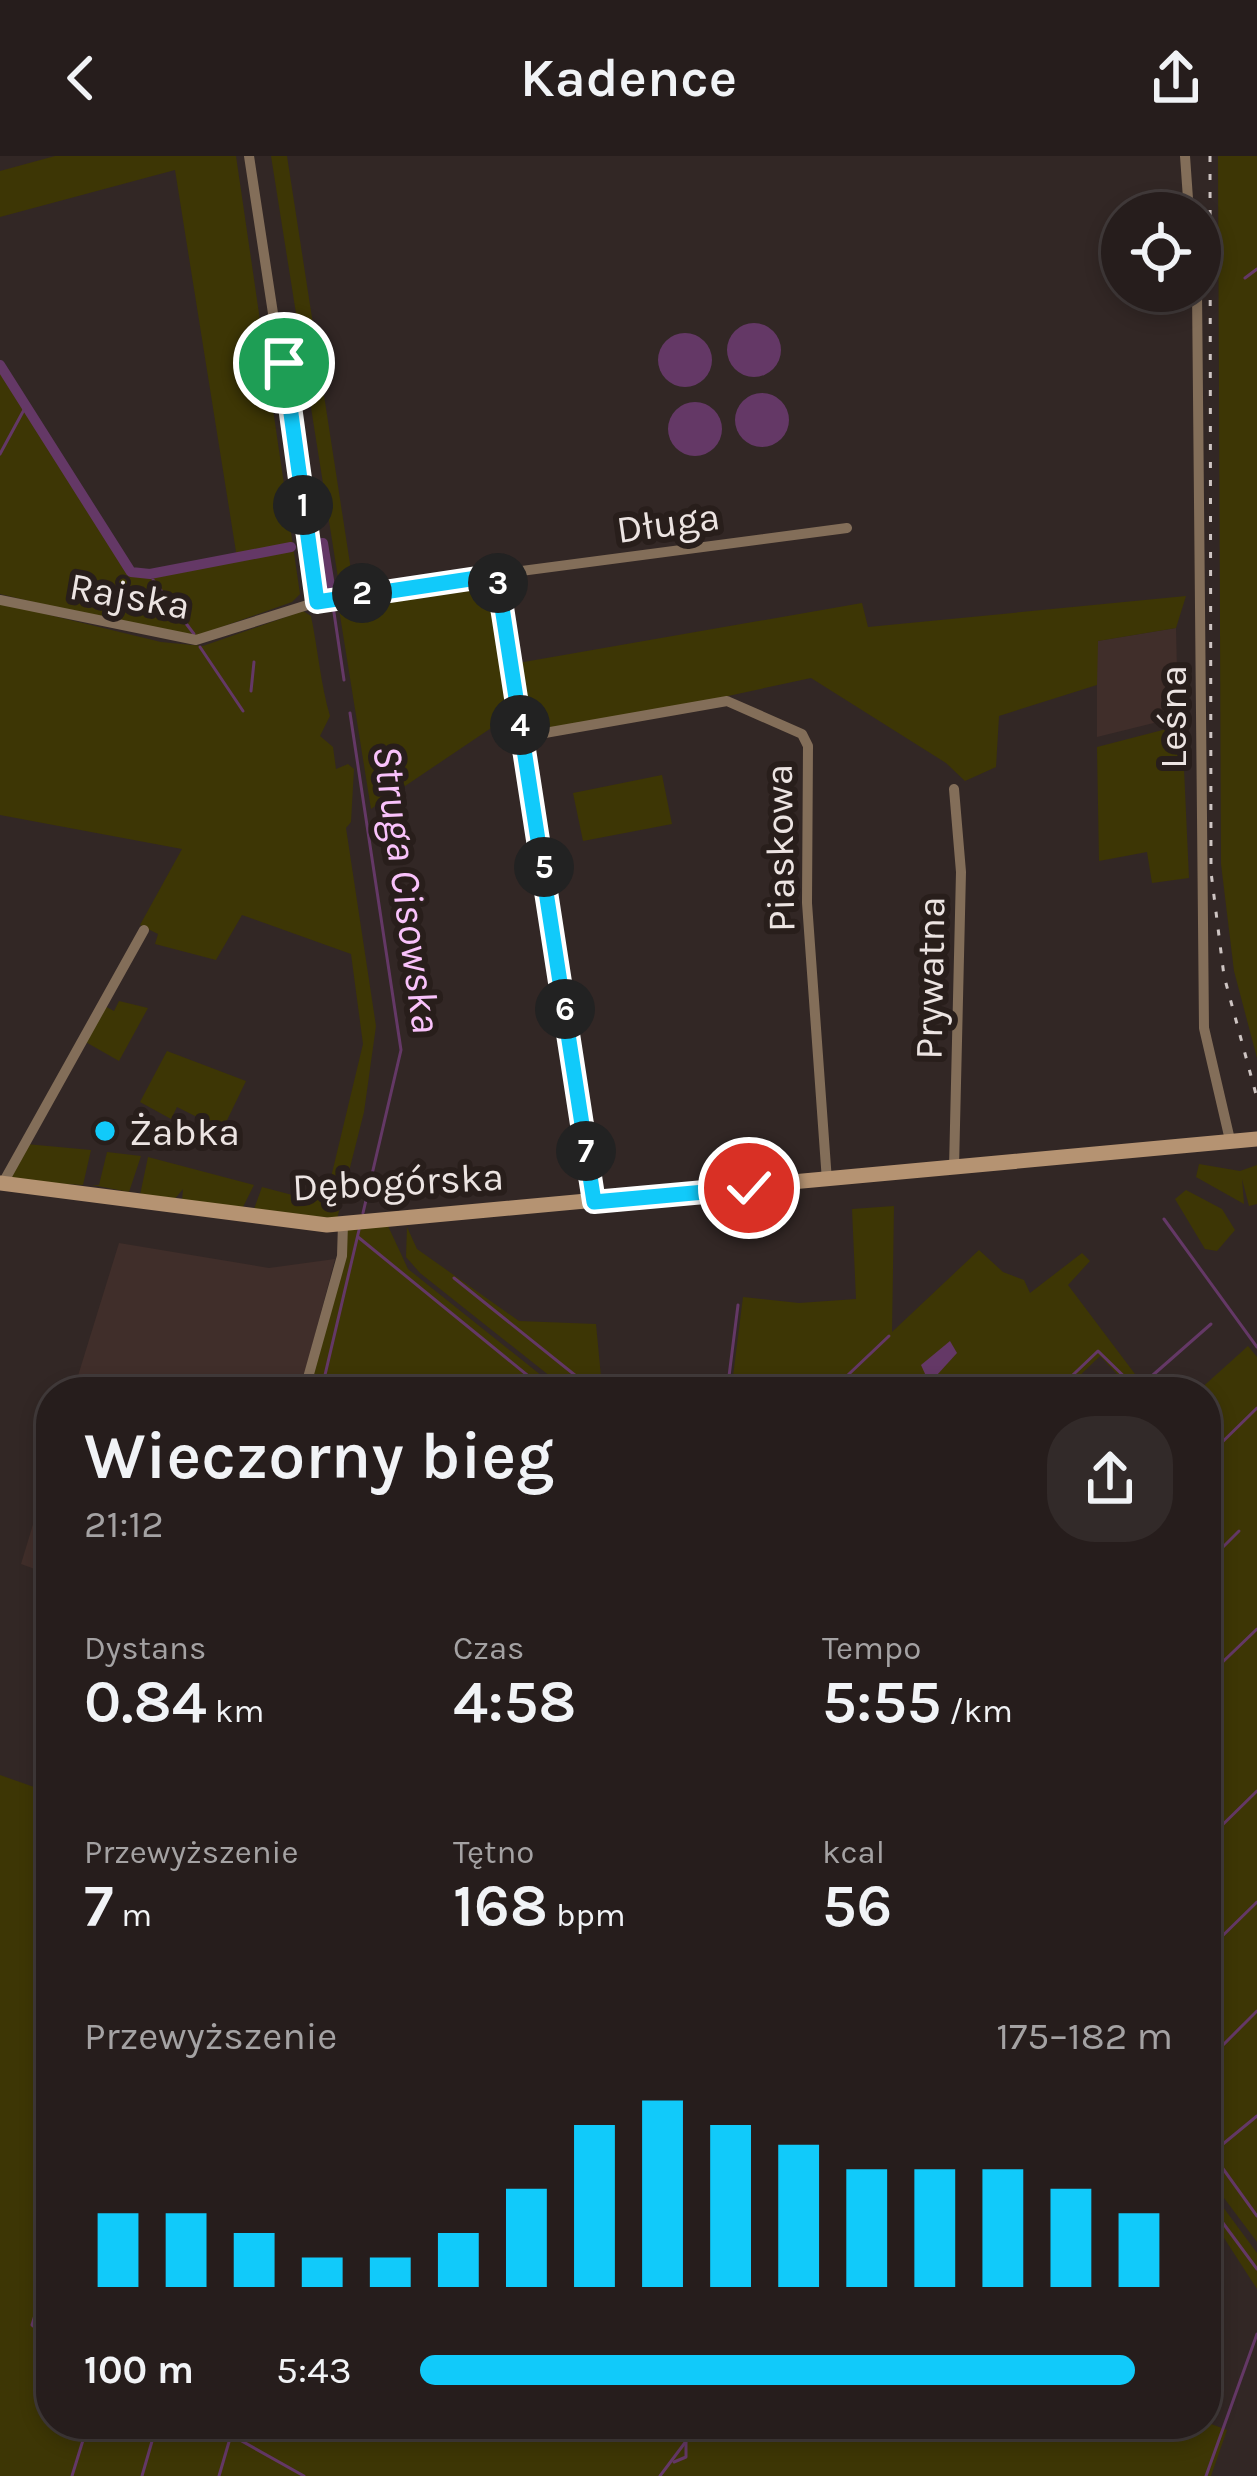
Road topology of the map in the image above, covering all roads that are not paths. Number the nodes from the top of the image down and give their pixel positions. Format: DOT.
graph roads {
  1 [pos="249,156"];
  2 [pos="1185,156"];
  3 [pos="1188,192"];
  4 [pos="1197,312"];
  5 [pos="848,528"];
  6 [pos="497,575"];
  7 [pos="0,600"];
  8 [pos="317,602"];
  9 [pos="522,737"];
  10 [pos="954,789"];
  11 [pos="144,930"];
  12 [pos="1257,1139"];
  13 [pos="1230,1140"];
  14 [pos="955,1168"];
  15 [pos="827,1181"];
  16 [pos="2,1183"];
  17 [pos="594,1202"];
  18 [pos="343,1224"];
  19 [pos="308,1377"];
  1 -- 8 [label="street"];
  2 -- 3 [label="street"];
  4 -- 13 [label="street, Leśna"];
  5 -- 6 [label="street, Długa"];
  6 -- 8 [label="street, Długa"];
  6 -- 9 [label="street"];
  7 -- 8 [label="street, Rajska"];
  9 -- 15 [label="street, Piaskowa"];
  9 -- 17 [label="street"];
  10 -- 14 [label="street, Prywatna"];
  11 -- 16 [label="street"];
  12 -- 13 [label="street, Dębogórska"];
  13 -- 14 [label="street, Dębogórska"];
  14 -- 15 [label="street, Dębogórska"];
  15 -- 17 [label="street, Dębogórska"];
  16 -- 18 [label="street, Dębogórska"];
  17 -- 18 [label="street, Dębogórska"];
  18 -- 19 [label="street"];
}
